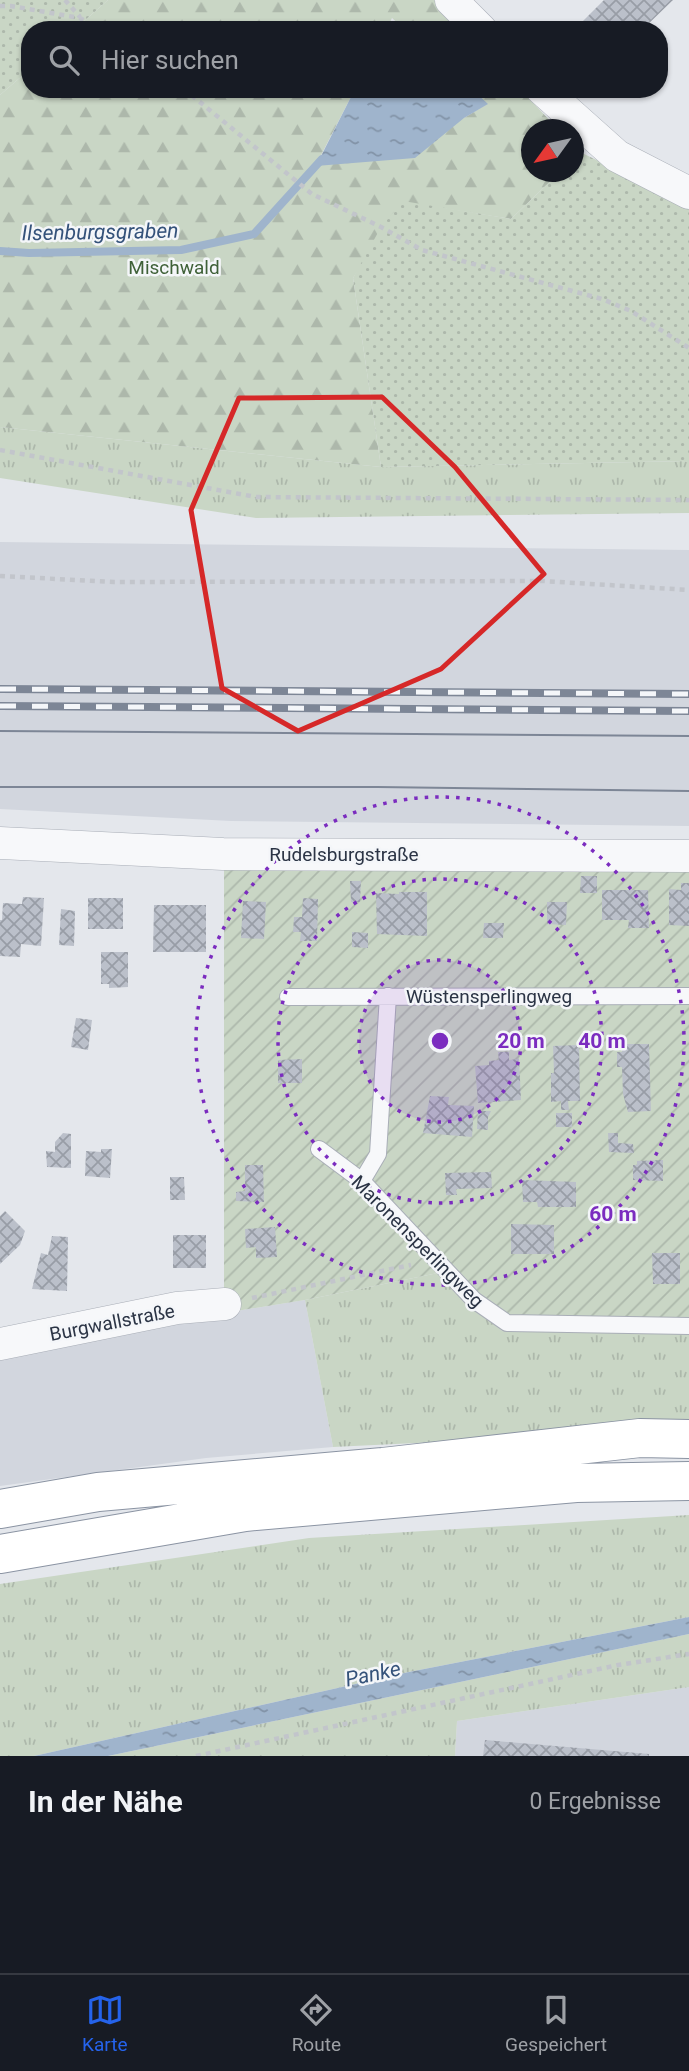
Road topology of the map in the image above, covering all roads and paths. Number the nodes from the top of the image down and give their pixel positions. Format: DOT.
graph roads {
  1 [pos="65,0"];
  2 [pos="451,0"];
  3 [pos="0,6"];
  4 [pos="80,18"];
  5 [pos="87,21"];
  6 [pos="472,21"];
  7 [pos="195,98"];
  8 [pos="552,98"];
  9 [pos="689,193"];
  10 [pos="689,348"];
  11 [pos="0,450"];
  12 [pos="689,500"];
  13 [pos="0,576"];
  14 [pos="689,590"];
  15 [pos="0,842"];
  16 [pos="689,856"];
  17 [pos="388,996"];
  18 [pos="689,996"];
  19 [pos="288,997"];
  20 [pos="319,1149"];
  21 [pos="362,1181"];
  22 [pos="436,1260"];
  23 [pos="225,1304"];
  24 [pos="689,1326"];
  25 [pos="0,1344"];
  26 [pos="689,1439"];
  27 [pos="689,1481"];
  28 [pos="0,1508"];
  29 [pos="0,1554"];
  30 [pos="689,1654"];
  31 [pos="196,1756"];
  1 -- 4 [label="path"];
  2 -- 6 [label="street"];
  3 -- 4 [label="path"];
  4 -- 5 [label="path"];
  7 -- 10 [label="path"];
  8 -- 9 [label="street"];
  11 -- 12 [label="path"];
  13 -- 14 [label="path"];
  15 -- 16 [label="street, Rudelsburgstraße"];
  17 -- 18 [label="lane, Wüstensperlingweg"];
  17 -- 19 [label="lane, Wüstensperlingweg"];
  17 -- 21 [label="lane"];
  20 -- 21 [label="lane, Maronensperlingweg"];
  21 -- 22 [label="lane, Maronensperlingweg"];
  22 -- 23 [label="path"];
  22 -- 24 [label="lane, Maronensperlingweg"];
  23 -- 25 [label="street, Burgwallstraße"];
  26 -- 28 [label="highway"];
  27 -- 29 [label="highway"];
  30 -- 31 [label="path"];
}
